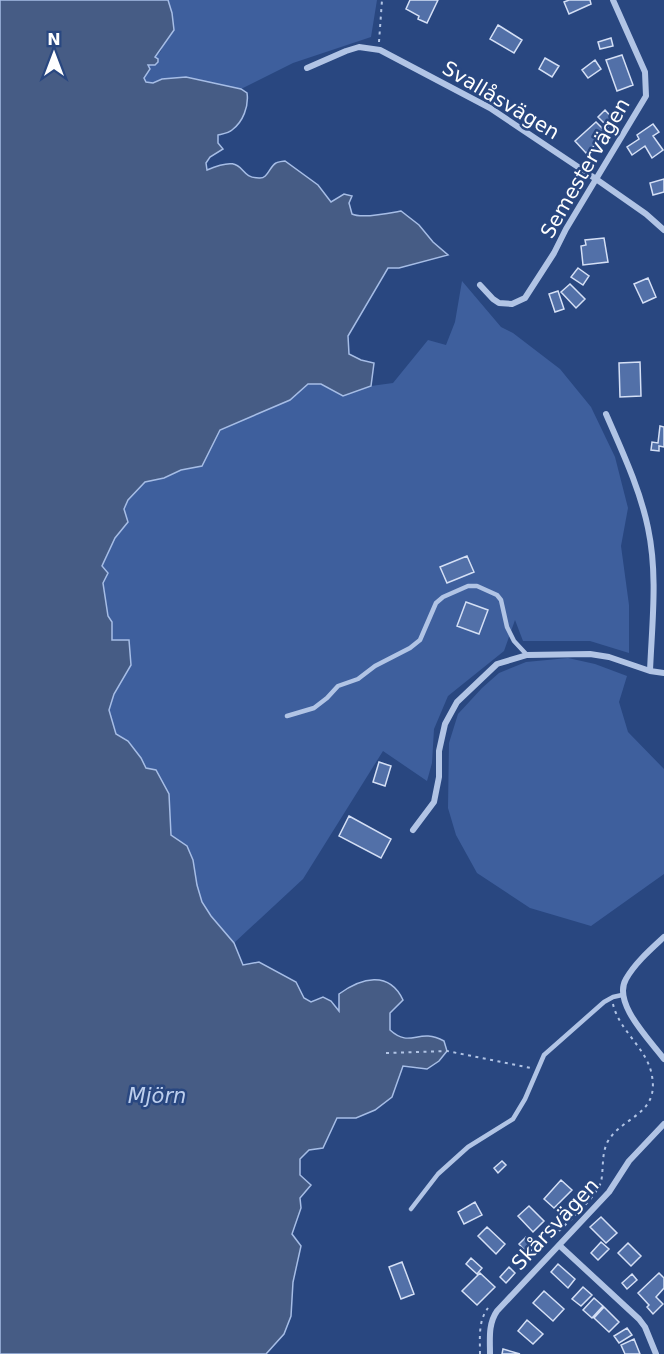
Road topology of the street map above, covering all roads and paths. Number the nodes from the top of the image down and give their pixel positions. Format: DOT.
graph roads {
  1 [pos="382,0"];
  2 [pos="613,0"];
  3 [pos="380,50"];
  4 [pos="307,68"];
  5 [pos="596,179"];
  6 [pos="664,230"];
  7 [pos="480,285"];
  8 [pos="606,414"];
  9 [pos="527,654"];
  10 [pos="650,671"];
  11 [pos="664,673"];
  12 [pos="287,716"];
  13 [pos="413,830"];
  14 [pos="664,937"];
  15 [pos="622,995"];
  16 [pos="613,997"];
  17 [pos="386,1053"];
  18 [pos="664,1059"];
  19 [pos="537,1068"];
  20 [pos="664,1124"];
  21 [pos="411,1209"];
  22 [pos="558,1233"];
  23 [pos="559,1245"];
  24 [pos="489,1306"];
  25 [pos="480,1354"];
  26 [pos="490,1354"];
  27 [pos="656,1354"];
  1 -- 3 [label="path"];
  2 -- 5 [label="street, Semestervägen"];
  3 -- 4 [label="street, Svallåsvägen"];
  3 -- 5 [label="street, Svallåsvägen"];
  5 -- 6 [label="street, Svallåsvägen"];
  5 -- 7 [label="street, Semestervägen"];
  8 -- 10 [label="street"];
  9 -- 10 [label="street"];
  9 -- 12 [label="lane"];
  9 -- 13 [label="street"];
  10 -- 11 [label="street"];
  14 -- 15 [label="street"];
  15 -- 16 [label="lane"];
  15 -- 18 [label="street"];
  16 -- 19 [label="lane"];
  16 -- 22 [label="path"];
  17 -- 19 [label="path"];
  19 -- 21 [label="lane"];
  20 -- 23 [label="street, Skårsvägen"];
  23 -- 26 [label="street, Skårsvägen"];
  23 -- 27 [label="street"];
  24 -- 25 [label="path"];
}
